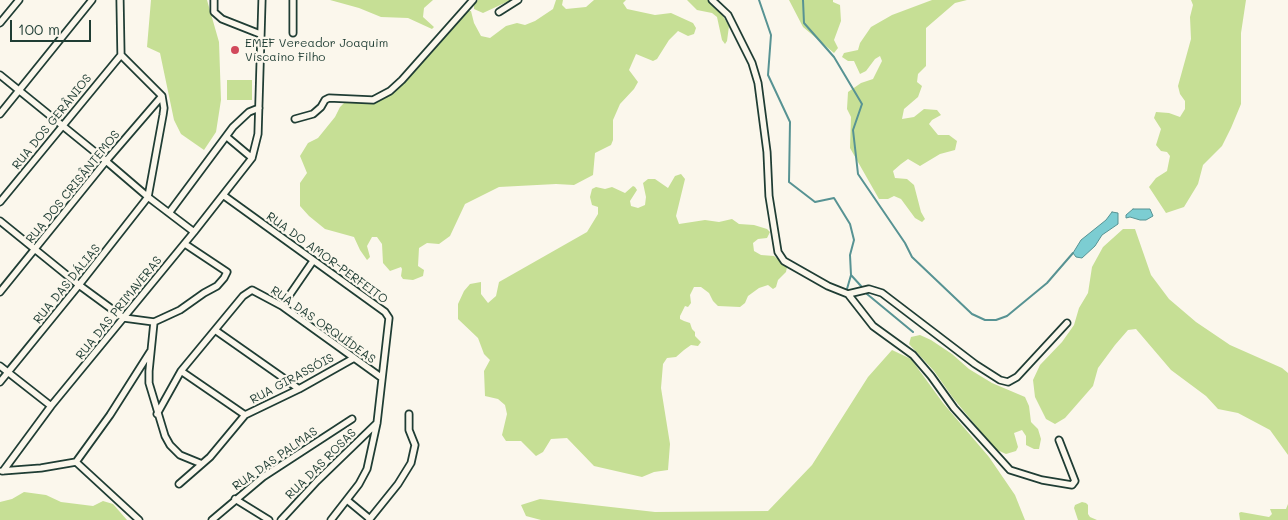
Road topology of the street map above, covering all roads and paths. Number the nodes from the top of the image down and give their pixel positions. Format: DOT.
graph roads {
  1 [pos="19,0"];
  2 [pos="120,0"];
  3 [pos="214,0"];
  4 [pos="262,0"];
  5 [pos="293,0"];
  6 [pos="518,0"];
  7 [pos="712,0"];
  8 [pos="89,1"];
  9 [pos="470,1"];
  10 [pos="499,12"];
  11 [pos="0,23"];
  12 [pos="293,33"];
  13 [pos="260,34"];
  14 [pos="121,55"];
  15 [pos="0,75"];
  16 [pos="19,90"];
  17 [pos="162,96"];
  18 [pos="259,108"];
  19 [pos="0,114"];
  20 [pos="295,119"];
  21 [pos="62,126"];
  22 [pos="227,136"];
  23 [pos="252,158"];
  24 [pos="106,161"];
  25 [pos="223,195"];
  26 [pos="148,197"];
  27 [pos="0,202"];
  28 [pos="169,213"];
  29 [pos="0,221"];
  30 [pos="194,232"];
  31 [pos="185,244"];
  32 [pos="35,249"];
  33 [pos="313,261"];
  34 [pos="79,286"];
  35 [pos="0,292"];
  36 [pos="848,294"];
  37 [pos="282,306"];
  38 [pos="124,318"];
  39 [pos="154,322"];
  40 [pos="1066,323"];
  41 [pos="215,330"];
  42 [pos="152,348"];
  43 [pos="354,358"];
  44 [pos="0,366"];
  45 [pos="181,371"];
  46 [pos="8,372"];
  47 [pos="382,378"];
  48 [pos="0,382"];
  49 [pos="299,389"];
  50 [pos="52,406"];
  51 [pos="157,414"];
  52 [pos="409,414"];
  53 [pos="245,416"];
  54 [pos="352,419"];
  55 [pos="377,423"];
  56 [pos="1059,440"];
  57 [pos="76,462"];
  58 [pos="202,464"];
  59 [pos="1,471"];
  60 [pos="179,484"];
  61 [pos="235,499"];
  62 [pos="347,500"];
  63 [pos="370,519"];
  64 [pos="139,520"];
  65 [pos="212,520"];
  66 [pos="269,520"];
  67 [pos="280,520"];
  68 [pos="331,520"];
  1 -- 11 [label="street"];
  2 -- 14 [label="street"];
  3 -- 13 [label="street"];
  4 -- 13 [label="street"];
  5 -- 12 [label="street"];
  6 -- 10 [label="street"];
  7 -- 36 [label="street"];
  8 -- 16 [label="street"];
  9 -- 20 [label="street"];
  13 -- 18 [label="street"];
  14 -- 17 [label="street"];
  14 -- 21 [label="street, RUA DOS GERÂNIOS"];
  15 -- 16 [label="street"];
  16 -- 19 [label="street"];
  16 -- 21 [label="street"];
  17 -- 24 [label="street, RUA DOS CRISÂNTEMOS"];
  17 -- 26 [label="street"];
  18 -- 22 [label="street"];
  18 -- 23 [label="street"];
  21 -- 24 [label="street"];
  21 -- 27 [label="street, RUA DOS GERÂNIOS"];
  22 -- 23 [label="street"];
  22 -- 28 [label="street"];
  23 -- 25 [label="street, RUA DAS PRIMAVERAS"];
  24 -- 26 [label="street"];
  24 -- 32 [label="street, RUA DOS CRISÂNTEMOS"];
  25 -- 30 [label="street, RUA DAS PRIMAVERAS"];
  25 -- 33 [label="street, RUA DO AMOR-PERFEITO"];
  26 -- 28 [label="street"];
  26 -- 34 [label="street, RUA DAS DÁLIAS"];
  28 -- 30 [label="street"];
  29 -- 32 [label="street"];
  30 -- 31 [label="street, RUA DAS PRIMAVERAS"];
  31 -- 38 [label="street, RUA DAS PRIMAVERAS"];
  31 -- 39 [label="street"];
  32 -- 34 [label="street"];
  32 -- 35 [label="street, RUA DOS CRISÂNTEMOS"];
  33 -- 37 [label="street"];
  33 -- 47 [label="street, RUA DO AMOR-PERFEITO"];
  34 -- 38 [label="street"];
  34 -- 46 [label="street, RUA DAS DÁLIAS"];
  36 -- 40 [label="street"];
  36 -- 56 [label="street"];
  37 -- 41 [label="street, RUA DAS ORQUÍDEAS"];
  37 -- 43 [label="street, RUA DAS ORQUÍDEAS"];
  38 -- 39 [label="street"];
  38 -- 50 [label="street, RUA DAS PRIMAVERAS"];
  39 -- 42 [label="street"];
  41 -- 45 [label="street"];
  41 -- 49 [label="street"];
  42 -- 51 [label="street"];
  42 -- 57 [label="street"];
  43 -- 47 [label="street, RUA DAS ORQUÍDEAS"];
  43 -- 49 [label="street, RUA GIRASSÓIS"];
  44 -- 46 [label="street"];
  45 -- 51 [label="street"];
  45 -- 53 [label="street"];
  46 -- 48 [label="street, RUA DAS DÁLIAS"];
  46 -- 50 [label="street"];
  47 -- 55 [label="street, RUA DO AMOR-PERFEITO"];
  49 -- 53 [label="street, RUA GIRASSÓIS"];
  50 -- 59 [label="street, RUA DAS PRIMAVERAS"];
  51 -- 58 [label="street"];
  52 -- 63 [label="street"];
  53 -- 58 [label="street, RUA GIRASSÓIS"];
  54 -- 61 [label="street, RUA DAS PALMAS"];
  55 -- 62 [label="street, RUA DO AMOR-PERFEITO"];
  55 -- 67 [label="street, RUA DAS ROSAS"];
  57 -- 59 [label="street"];
  57 -- 64 [label="street"];
  58 -- 60 [label="street, RUA GIRASSÓIS"];
  61 -- 65 [label="street, RUA DAS PALMAS"];
  61 -- 66 [label="street"];
  62 -- 63 [label="street"];
  62 -- 68 [label="street, RUA DO AMOR-PERFEITO"];
}
